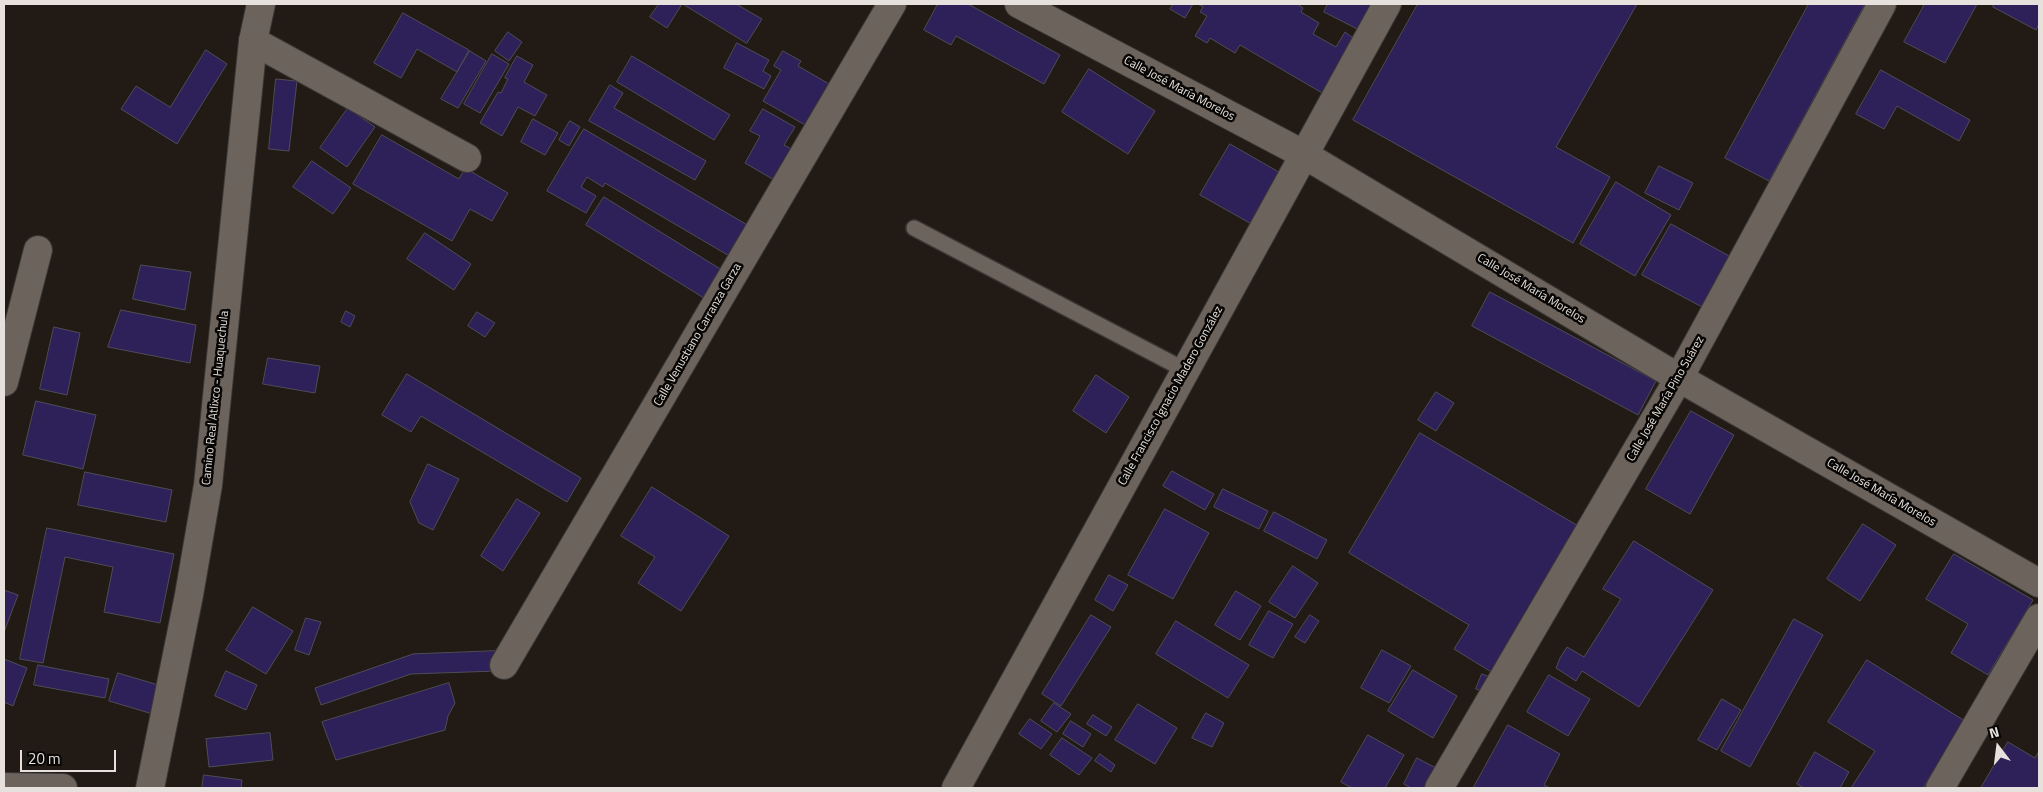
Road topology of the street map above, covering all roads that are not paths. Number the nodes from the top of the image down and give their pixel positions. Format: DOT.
graph roads {
  1 [pos="261,4"];
  2 [pos="892,4"];
  3 [pos="1019,4"];
  4 [pos="1386,4"];
  5 [pos="1882,4"];
  6 [pos="253,41"];
  7 [pos="1303,154"];
  8 [pos="467,158"];
  9 [pos="914,228"];
  10 [pos="38,250"];
  11 [pos="1185,370"];
  12 [pos="1679,378"];
  13 [pos="4,382"];
  14 [pos="2039,582"];
  15 [pos="2039,618"];
  16 [pos="504,666"];
  17 [pos="4,787"];
  18 [pos="63,788"];
  19 [pos="150,788"];
  20 [pos="956,788"];
  21 [pos="1439,788"];
  22 [pos="1940,788"];
  1 -- 6 [label="street, Camino Real Atlixco - Huaquechula"];
  2 -- 16 [label="street, Calle Venustiano Carranza Garza"];
  3 -- 7 [label="street, Calle José María Morelos"];
  4 -- 7 [label="street, Calle Francisco Ignacio Madero González"];
  5 -- 12 [label="street, Calle José María Pino Suárez"];
  6 -- 8 [label="street"];
  6 -- 19 [label="street, Camino Real Atlixco - Huaquechula"];
  7 -- 11 [label="street, Calle Francisco Ignacio Madero González"];
  7 -- 12 [label="street, Calle José María Morelos"];
  9 -- 11 [label="lane"];
  10 -- 13 [label="street"];
  11 -- 20 [label="street, Calle Francisco Ignacio Madero González"];
  12 -- 14 [label="street, Calle José María Morelos"];
  12 -- 21 [label="street, Calle José María Pino Suárez"];
  15 -- 22 [label="street"];
  17 -- 18 [label="street"];
}
